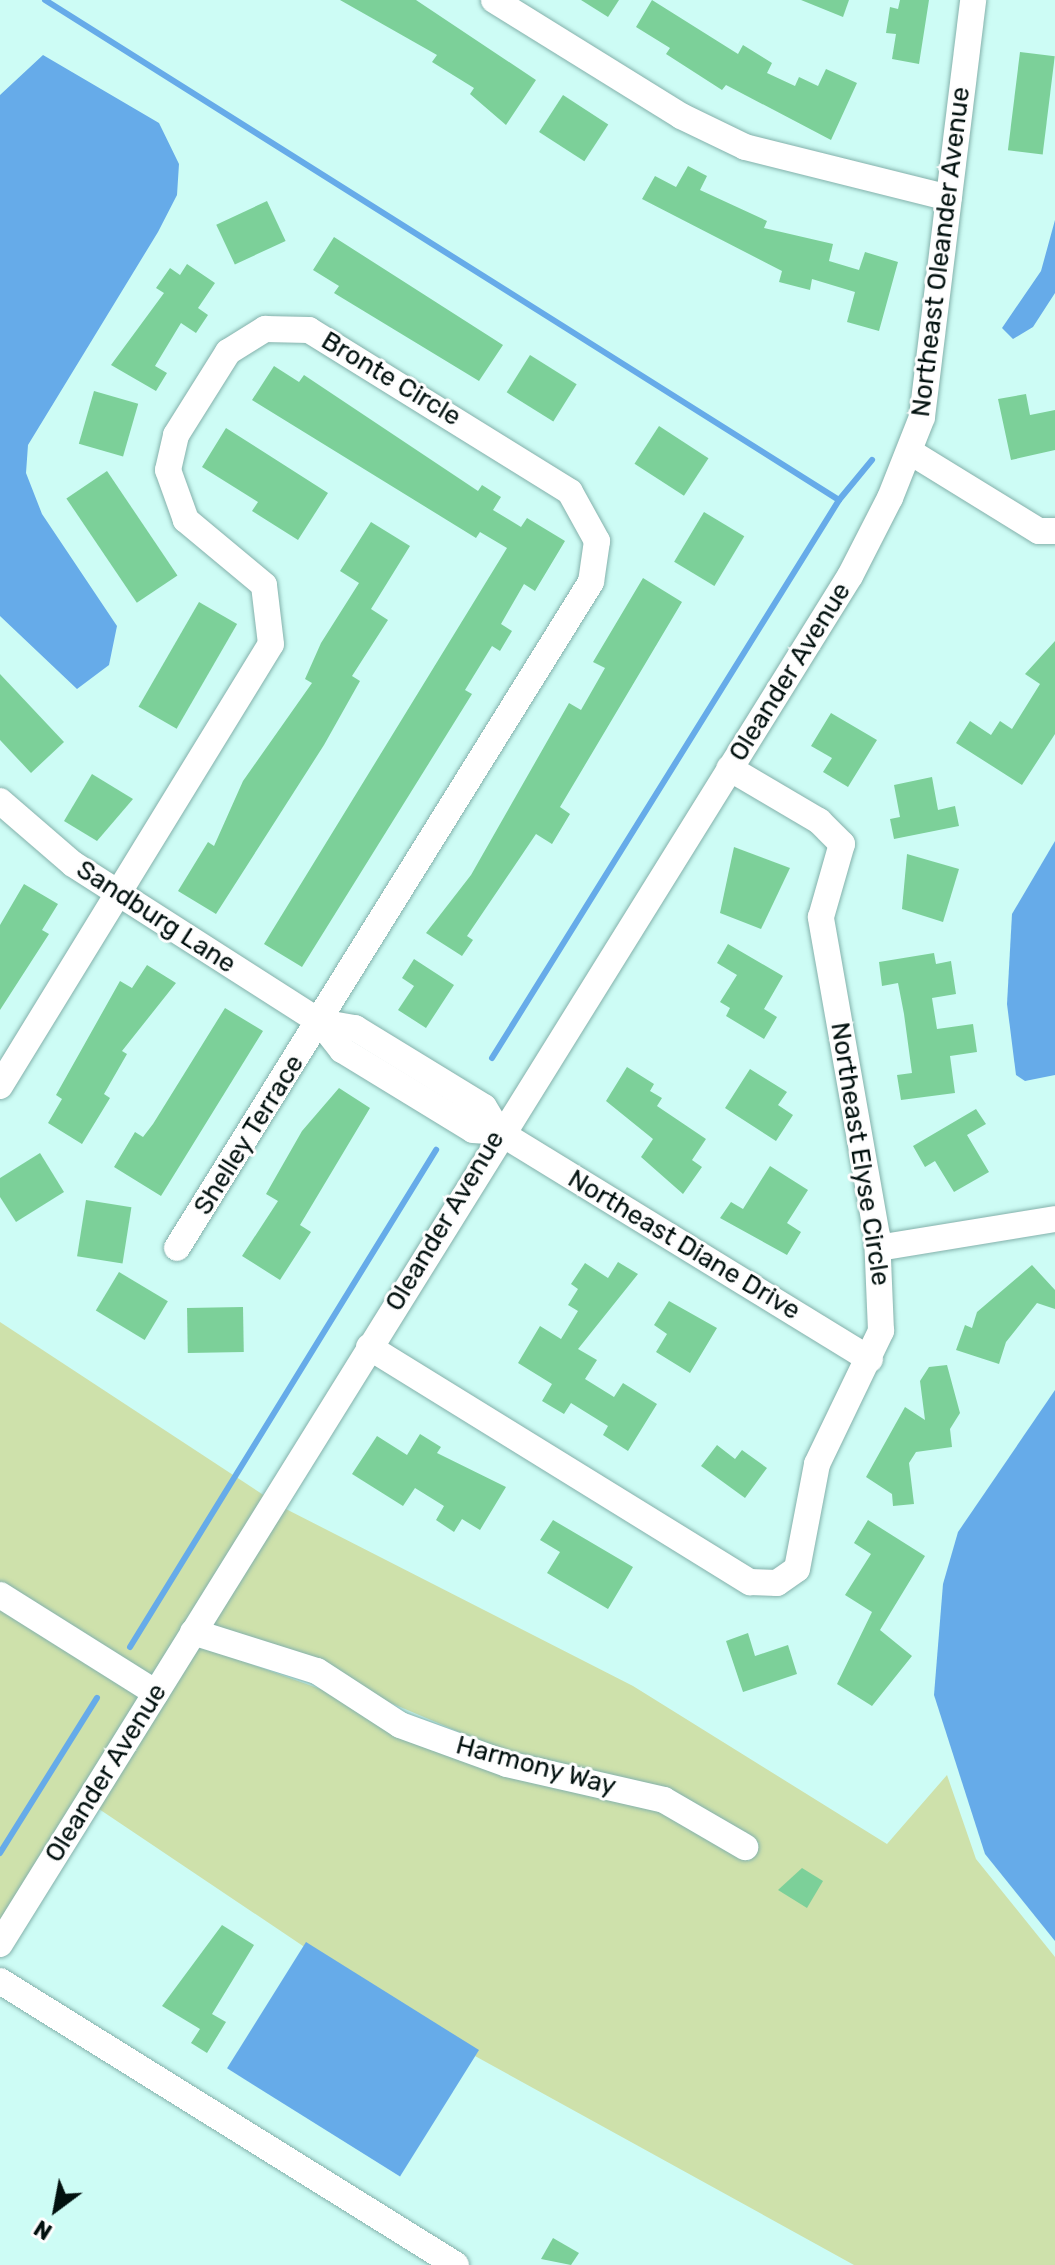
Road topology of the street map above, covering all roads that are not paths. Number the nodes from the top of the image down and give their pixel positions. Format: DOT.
graph roads {
  1 [pos="494,0"];
  2 [pos="973,0"];
  3 [pos="949,198"];
  4 [pos="912,453"];
  5 [pos="890,498"];
  6 [pos="1055,531"];
  7 [pos="729,768"];
  8 [pos="0,801"];
  9 [pos="121,894"];
  10 [pos="320,1022"];
  11 [pos="0,1086"];
  12 [pos="499,1132"];
  13 [pos="1055,1219"];
  14 [pos="177,1248"];
  15 [pos="878,1248"];
  16 [pos="369,1347"];
  17 [pos="870,1359"];
  18 [pos="0,1595"];
  19 [pos="193,1632"];
  20 [pos="156,1693"];
  21 [pos="745,1847"];
  22 [pos="0,1944"];
  23 [pos="0,1981"];
  24 [pos="456,2265"];
  1 -- 3 [label="street"];
  2 -- 3 [label="street, Northeast Oleander Avenue"];
  3 -- 4 [label="street, Northeast Oleander Avenue"];
  4 -- 5 [label="street, Northeast Oleander Avenue"];
  4 -- 6 [label="street"];
  5 -- 7 [label="street, Oleander Avenue"];
  7 -- 12 [label="street, Oleander Avenue"];
  7 -- 15 [label="street, Northeast Elyse Circle"];
  8 -- 9 [label="street, Sandburg Lane"];
  9 -- 10 [label="street, Sandburg Lane"];
  9 -- 10 [label="street, Bronte Circle"];
  9 -- 11 [label="street, Bronte Circle"];
  10 -- 12 [label="street, Sandburg Lane"];
  10 -- 14 [label="street, Shelley Terrace"];
  12 -- 16 [label="street, Oleander Avenue"];
  12 -- 17 [label="street, Northeast Diane Drive"];
  13 -- 15 [label="street"];
  15 -- 17 [label="street, Northeast Elyse Circle"];
  16 -- 17 [label="street, Northeast Elyse Circle"];
  16 -- 19 [label="street, Oleander Avenue"];
  18 -- 20 [label="street"];
  19 -- 20 [label="street, Oleander Avenue"];
  19 -- 21 [label="street, Harmony Way"];
  20 -- 22 [label="street, Oleander Avenue"];
  23 -- 24 [label="street"];
}
